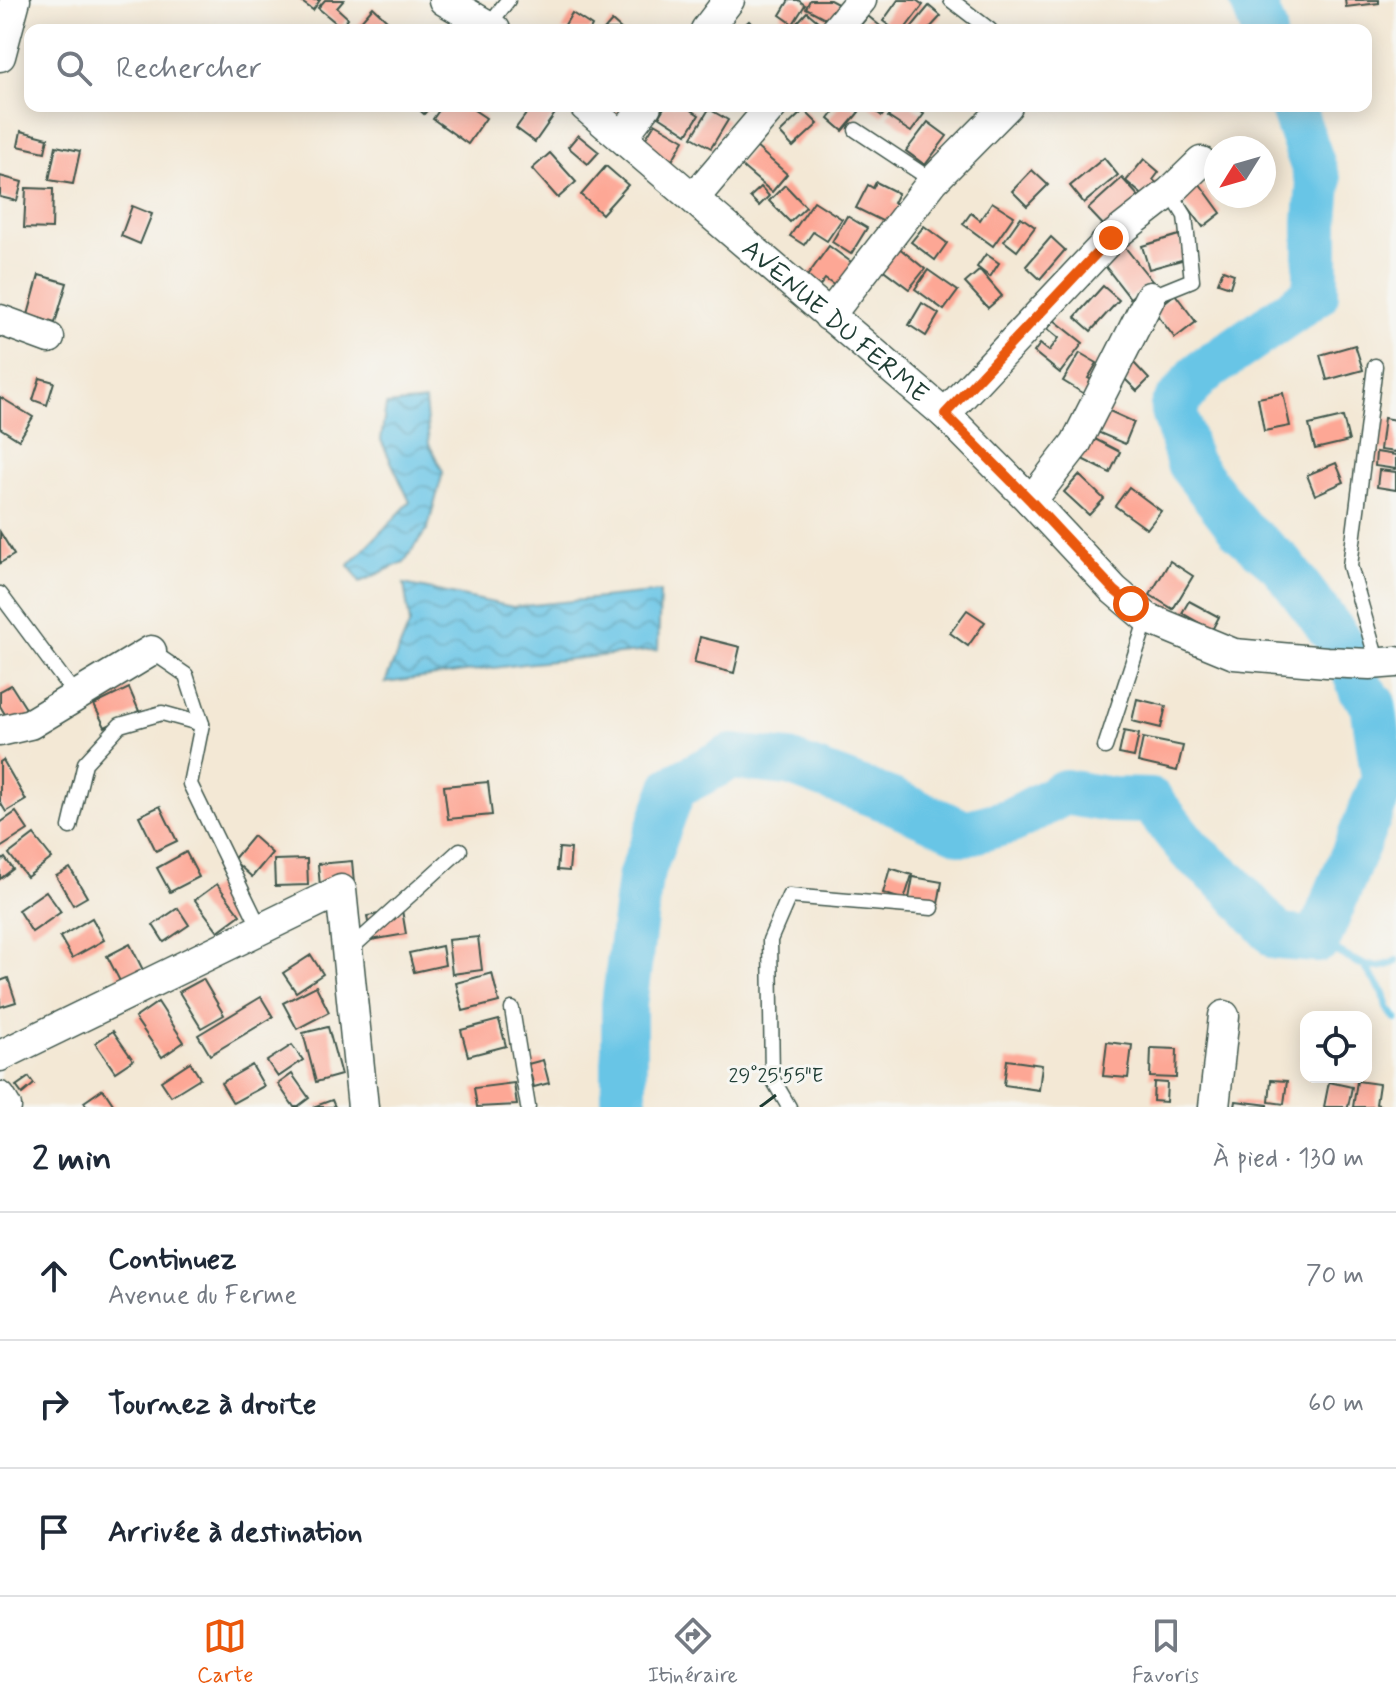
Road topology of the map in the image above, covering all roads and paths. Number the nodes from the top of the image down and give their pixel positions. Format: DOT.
graph roads {
  1 [pos="444,0"];
  2 [pos="508,0"];
  3 [pos="729,0"];
  4 [pos="861,0"];
  5 [pos="951,0"];
  6 [pos="10,2"];
  7 [pos="487,24"];
  8 [pos="494,24"];
  9 [pos="711,24"];
  10 [pos="841,24"];
  11 [pos="982,24"];
  12 [pos="0,56"];
  13 [pos="592,112"];
  14 [pos="641,112"];
  15 [pos="767,112"];
  16 [pos="1001,112"];
  17 [pos="856,130"];
  18 [pos="622,137"];
  19 [pos="1201,162"];
  20 [pos="933,181"];
  21 [pos="1170,192"];
  22 [pos="694,198"];
  23 [pos="1150,297"];
  24 [pos="829,316"];
  25 [pos="0,320"];
  26 [pos="49,338"];
  27 [pos="1375,366"];
  28 [pos="945,414"];
  29 [pos="1031,501"];
  30 [pos="0,594"];
  31 [pos="1147,618"];
  32 [pos="151,651"];
  33 [pos="1381,663"];
  34 [pos="76,696"];
  35 [pos="202,724"];
  36 [pos="0,731"];
  37 [pos="1105,747"];
  38 [pos="70,827"];
  39 [pos="460,850"];
  40 [pos="932,908"];
  41 [pos="261,930"];
  42 [pos="347,953"];
  43 [pos="512,1009"];
  44 [pos="1224,1016"];
  45 [pos="0,1056"];
  46 [pos="0,1097"];
  47 [pos="6,1107"];
  48 [pos="363,1107"];
  49 [pos="528,1107"];
  50 [pos="789,1107"];
  51 [pos="1214,1107"];
  1 -- 7 [label="street"];
  2 -- 8 [label="lane"];
  3 -- 9 [label="street"];
  4 -- 10 [label="street"];
  5 -- 11 [label="lane"];
  6 -- 12 [label="street"];
  13 -- 18 [label="street, AVENUE DU FERME"];
  14 -- 18 [label="street"];
  15 -- 22 [label="street"];
  16 -- 20 [label="street"];
  17 -- 20 [label="lane"];
  18 -- 22 [label="street, AVENUE DU FERME"];
  19 -- 21 [label="street"];
  20 -- 24 [label="street"];
  21 -- 23 [label="lane"];
  21 -- 28 [label="street"];
  22 -- 24 [label="street, AVENUE DU FERME"];
  23 -- 29 [label="street"];
  24 -- 28 [label="street, AVENUE DU FERME"];
  25 -- 26 [label="street"];
  27 -- 33 [label="lane"];
  28 -- 29 [label="street, AVENUE DU FERME"];
  29 -- 31 [label="street, AVENUE DU FERME"];
  30 -- 34 [label="lane"];
  31 -- 33 [label="street, AVENUE DU FERME"];
  31 -- 37 [label="lane"];
  32 -- 34 [label="street"];
  32 -- 35 [label="lane"];
  34 -- 36 [label="street"];
  35 -- 38 [label="lane"];
  35 -- 41 [label="lane"];
  39 -- 42 [label="lane"];
  40 -- 50 [label="lane"];
  41 -- 42 [label="street"];
  41 -- 45 [label="street"];
  42 -- 48 [label="street"];
  43 -- 49 [label="lane"];
  44 -- 51 [label="street"];
  46 -- 47 [label="street"];
}
